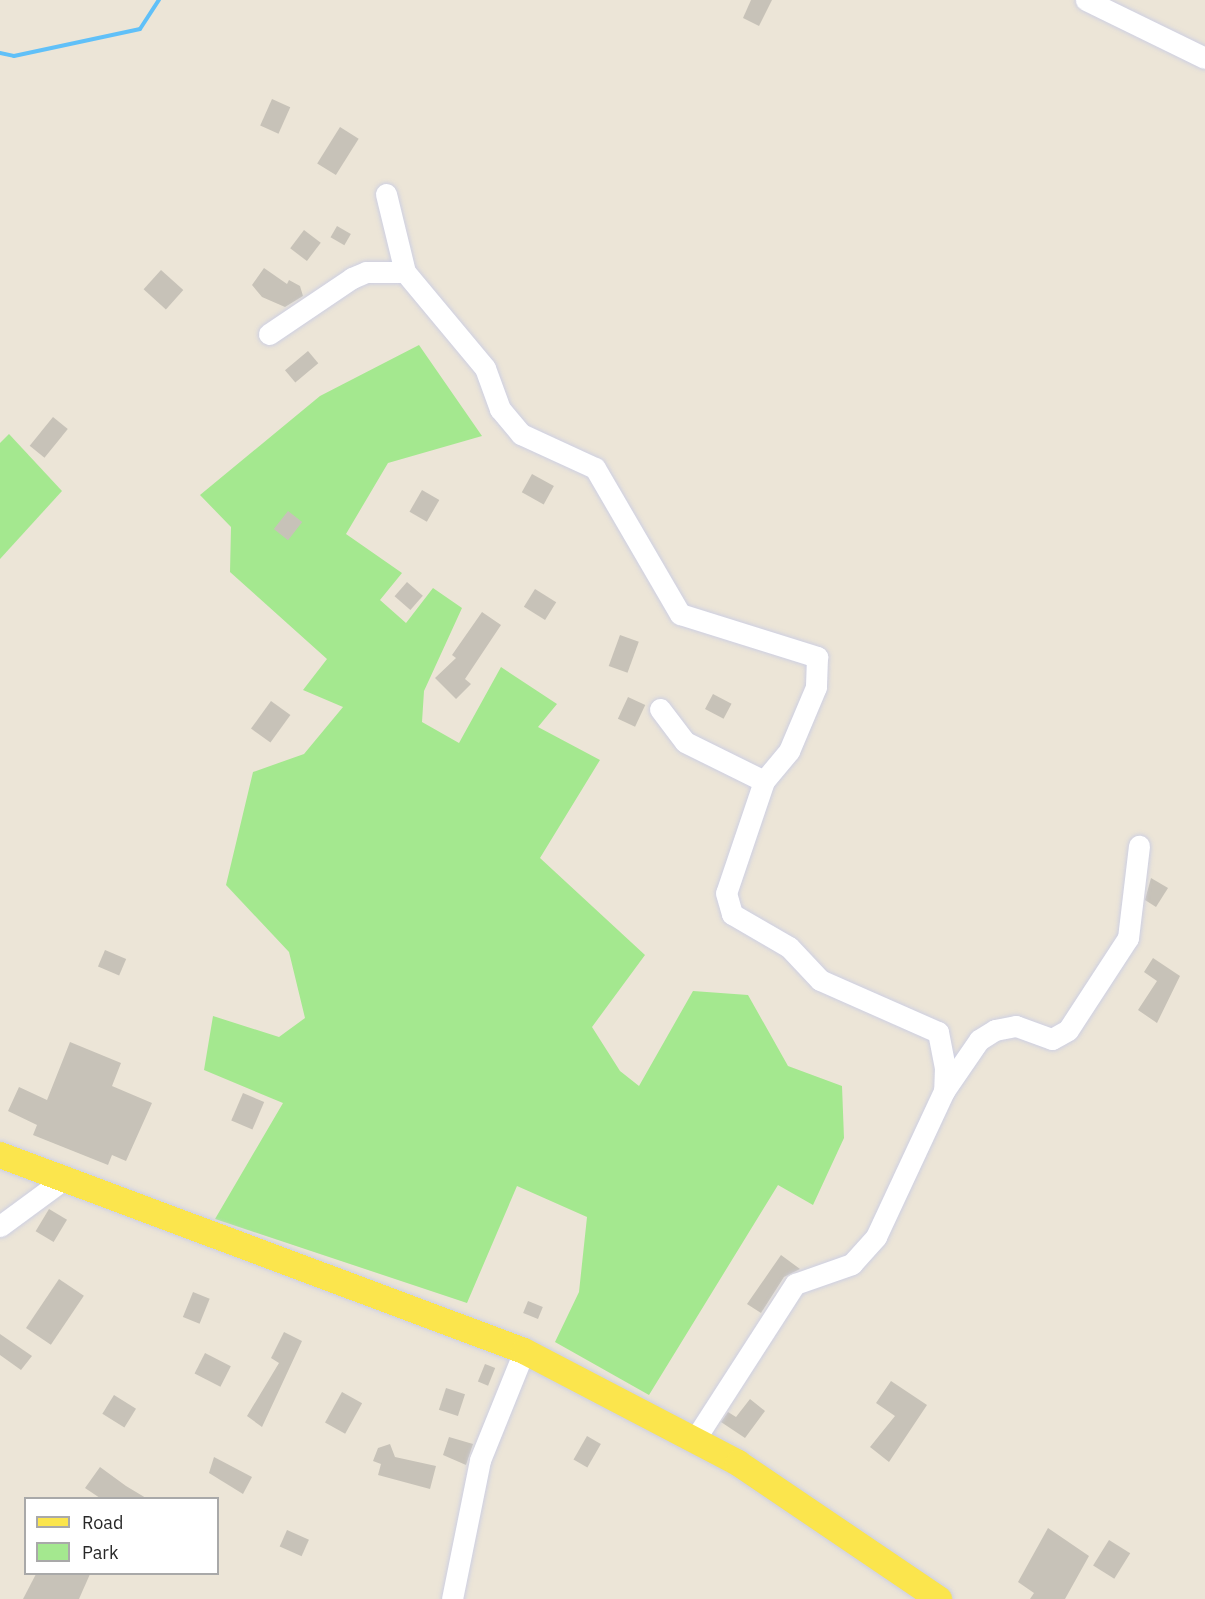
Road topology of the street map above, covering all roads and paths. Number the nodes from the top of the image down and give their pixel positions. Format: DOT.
graph roads {
  1 [pos="1086,0"];
  2 [pos="1205,58"];
  3 [pos="386,194"];
  4 [pos="405,272"];
  5 [pos="269,334"];
  6 [pos="660,709"];
  7 [pos="764,781"];
  8 [pos="1139,846"];
  9 [pos="944,1091"];
  10 [pos="0,1155"];
  11 [pos="64,1179"];
  12 [pos="0,1226"];
  13 [pos="524,1351"];
  14 [pos="695,1439"];
  15 [pos="452,1599"];
  16 [pos="939,1599"];
  1 -- 2 [label="street"];
  3 -- 4 [label="street"];
  4 -- 5 [label="street"];
  4 -- 7 [label="street"];
  6 -- 7 [label="street"];
  7 -- 9 [label="street"];
  8 -- 9 [label="street"];
  9 -- 14 [label="street"];
  10 -- 11 [label="main road"];
  11 -- 12 [label="street"];
  11 -- 13 [label="main road"];
  13 -- 14 [label="main road"];
  13 -- 15 [label="street"];
  14 -- 16 [label="main road"];
}
